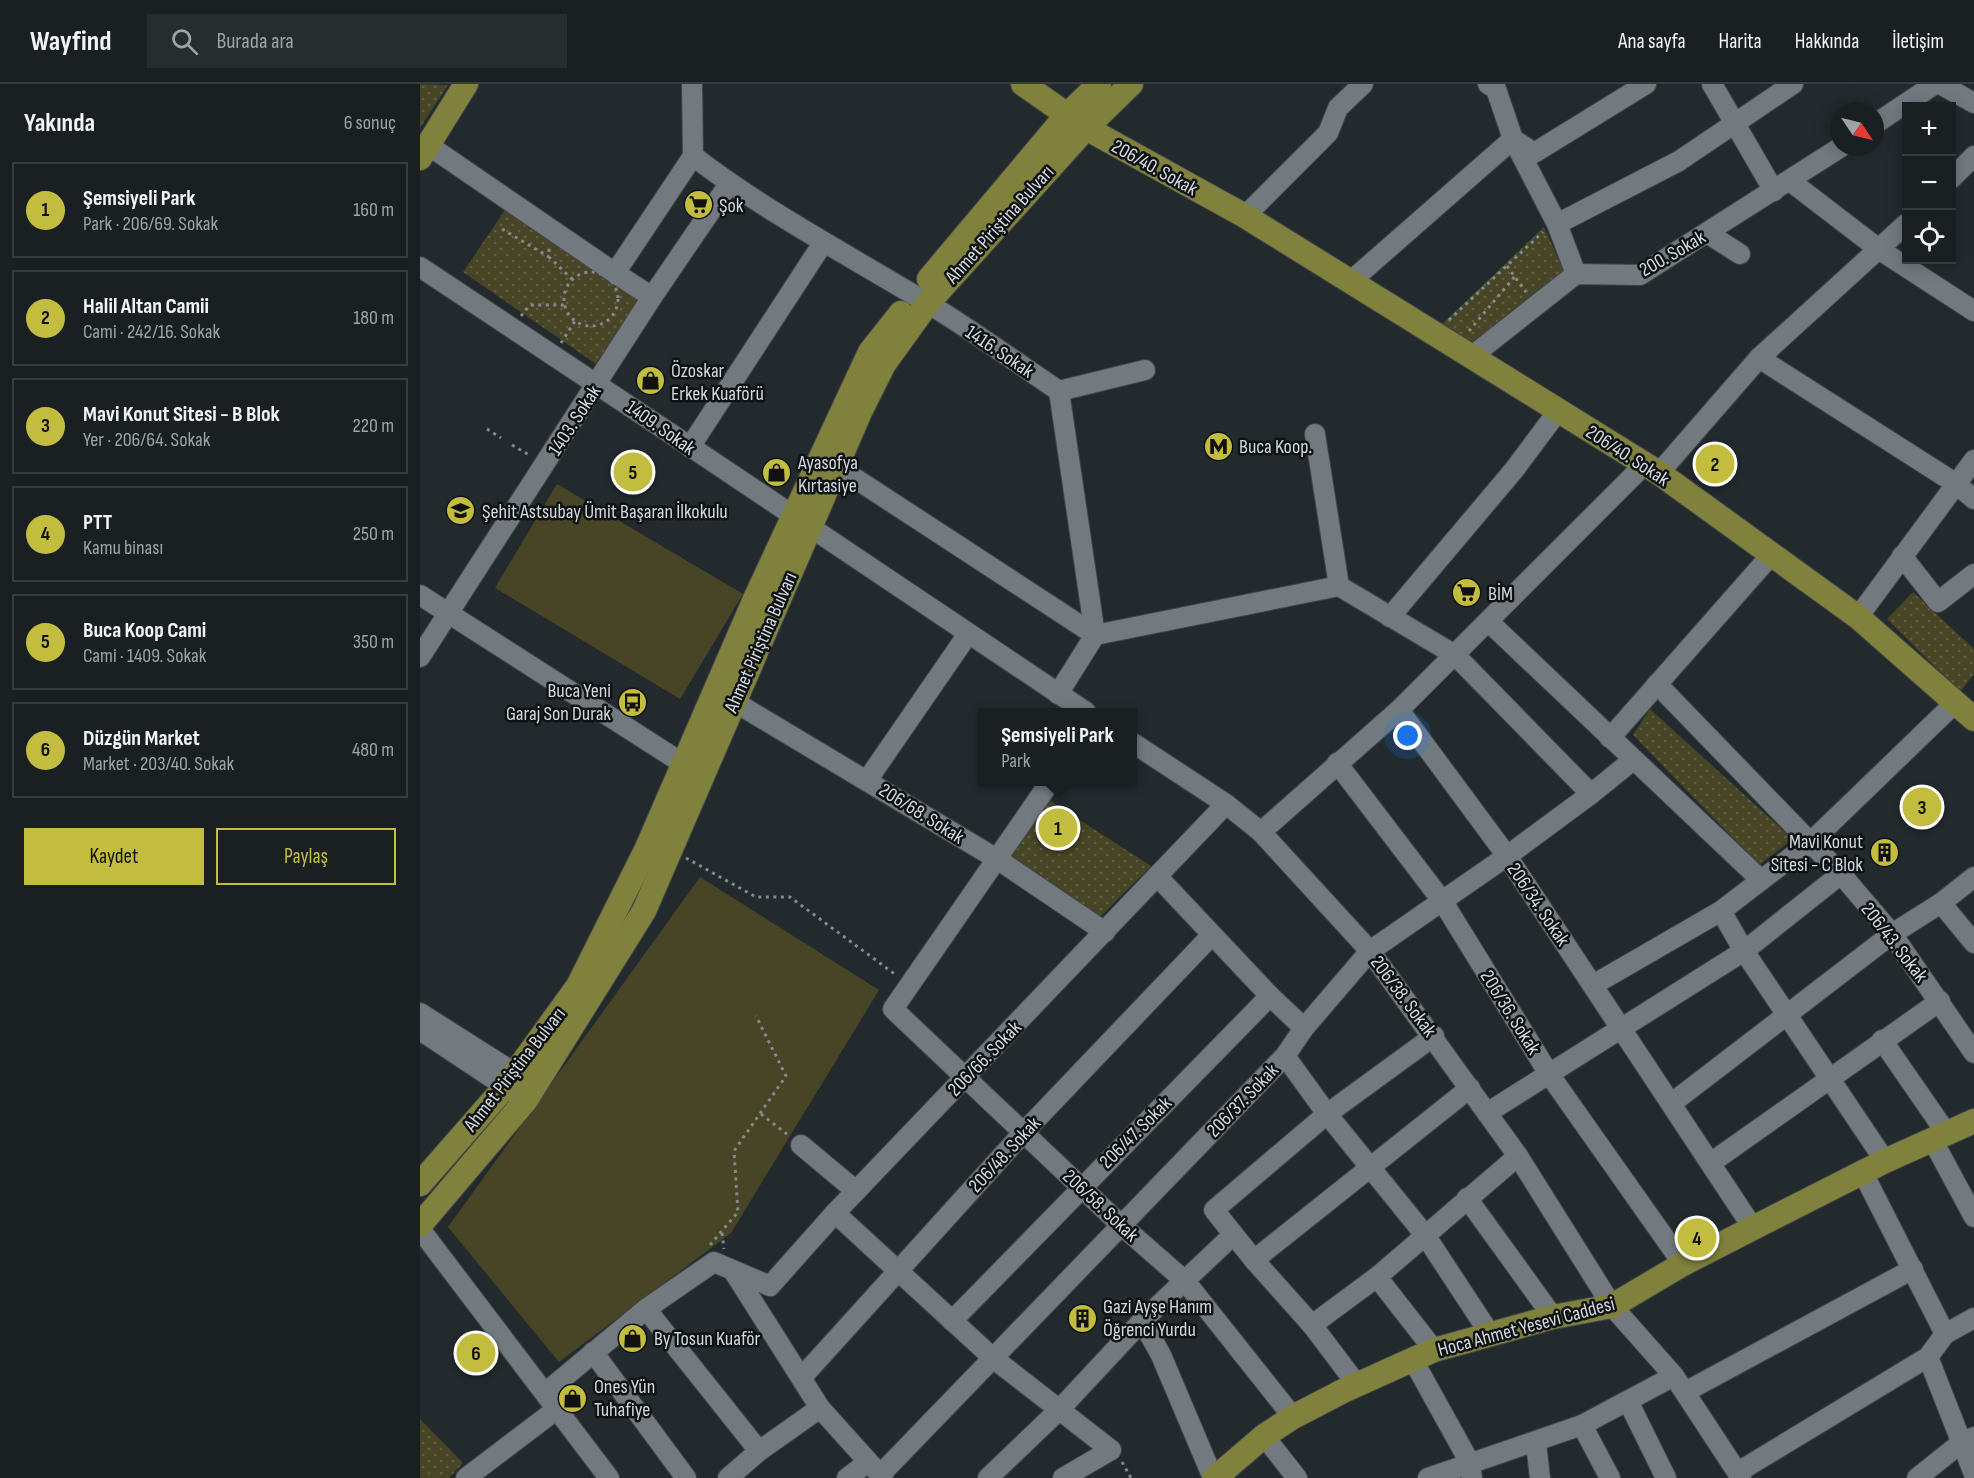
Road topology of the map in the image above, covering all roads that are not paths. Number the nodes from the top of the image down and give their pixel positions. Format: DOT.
graph roads {
  1 [pos="465,84"];
  2 [pos="692,84"];
  3 [pos="1023,84"];
  4 [pos="1099,84"];
  5 [pos="1131,84"];
  6 [pos="1363,84"];
  7 [pos="1646,84"];
  8 [pos="1712,84"];
  9 [pos="1793,84"];
  10 [pos="1935,84"];
  11 [pos="1940,84"];
  12 [pos="1496,86"];
  13 [pos="1974,103"];
  14 [pos="1884,118"];
  15 [pos="1076,122"];
  16 [pos="1734,125"];
  17 [pos="1513,139"];
  18 [pos="424,151"];
  19 [pos="1830,154"];
  20 [pos="693,156"];
  21 [pos="1974,156"];
  22 [pos="1956,174"];
  23 [pos="729,184"];
  24 [pos="1782,186"];
  25 [pos="1245,216"];
  26 [pos="1556,222"];
  27 [pos="1902,228"];
  28 [pos="1707,233"];
  29 [pos="823,243"];
  30 [pos="1880,250"];
  31 [pos="1740,254"];
  32 [pos="420,267"];
  33 [pos="615,273"];
  34 [pos="1576,274"];
  35 [pos="1351,281"];
  36 [pos="652,297"];
  37 [pos="921,299"];
  38 [pos="1974,311"];
  39 [pos="1464,351"];
  40 [pos="1759,358"];
  41 [pos="1145,370"];
  42 [pos="598,383"];
  43 [pos="1059,391"];
  44 [pos="1558,411"];
  45 [pos="1315,434"];
  46 [pos="690,447"];
  47 [pos="1974,460"];
  48 [pos="1652,469"];
  49 [pos="850,475"];
  50 [pos="1955,483"];
  51 [pos="1974,499"];
  52 [pos="803,521"];
  53 [pos="1772,554"];
  54 [pos="1902,556"];
  55 [pos="1972,580"];
  56 [pos="1339,586"];
  57 [pos="420,595"];
  58 [pos="448,614"];
  59 [pos="1390,616"];
  60 [pos="1858,617"];
  61 [pos="1489,622"];
  62 [pos="968,634"];
  63 [pos="1095,635"];
  64 [pos="1455,655"];
  65 [pos="420,657"];
  66 [pos="1657,684"];
  67 [pos="1058,694"];
  68 [pos="734,700"];
  69 [pos="1956,702"];
  70 [pos="1080,708"];
  71 [pos="1399,710"];
  72 [pos="1974,719"];
  73 [pos="1610,738"];
  74 [pos="1137,746"];
  75 [pos="1633,760"];
  76 [pos="682,763"];
  77 [pos="1337,763"];
  78 [pos="868,779"];
  79 [pos="1047,786"];
  80 [pos="1591,794"];
  81 [pos="1226,804"];
  82 [pos="1260,832"];
  83 [pos="1811,842"];
  84 [pos="1507,856"];
  85 [pos="997,859"];
  86 [pos="1841,874"];
  87 [pos="1157,876"];
  88 [pos="1974,877"];
  89 [pos="1761,880"];
  90 [pos="1443,902"];
  91 [pos="1941,903"];
  92 [pos="1721,911"];
  93 [pos="1105,932"];
  94 [pos="1892,934"];
  95 [pos="1211,936"];
  96 [pos="1974,943"];
  97 [pos="1370,951"];
  98 [pos="1744,951"];
  99 [pos="1593,985"];
  100 [pos="1270,996"];
  101 [pos="1940,1000"];
  102 [pos="420,1013"];
  103 [pos="1788,1014"];
  104 [pos="1304,1028"];
  105 [pos="1622,1028"];
  106 [pos="420,1030"];
  107 [pos="1434,1036"];
  108 [pos="1882,1040"];
  109 [pos="1974,1053"];
  110 [pos="1285,1056"];
  111 [pos="1549,1074"];
  112 [pos="965,1077"];
  113 [pos="1830,1078"];
  114 [pos="510,1080"];
  115 [pos="1470,1088"];
  116 [pos="530,1093"];
  117 [pos="1672,1103"];
  118 [pos="1487,1113"];
  119 [pos="1327,1114"];
  120 [pos="1974,1121"];
  121 [pos="1023,1133"];
  122 [pos="1940,1137"];
  123 [pos="801,1145"];
  124 [pos="1518,1156"];
  125 [pos="1885,1161"];
  126 [pos="1712,1162"];
  127 [pos="1372,1167"];
  128 [pos="1863,1173"];
  129 [pos="420,1184"];
  130 [pos="1081,1187"];
  131 [pos="856,1191"];
  132 [pos="1467,1197"];
  133 [pos="835,1213"];
  134 [pos="1974,1217"];
  135 [pos="1121,1225"];
  136 [pos="420,1227"];
  137 [pos="1753,1228"];
  138 [pos="1233,1235"];
  139 [pos="1425,1235"];
  140 [pos="1254,1260"];
  141 [pos="1683,1263"];
  142 [pos="1913,1269"];
  143 [pos="898,1271"];
  144 [pos="734,1272"];
  145 [pos="1377,1277"];
  146 [pos="1185,1281"];
  147 [pos="1612,1306"];
  148 [pos="646,1309"];
  149 [pos="1553,1317"];
  150 [pos="1974,1318"];
  151 [pos="952,1321"];
  152 [pos="1143,1321"];
  153 [pos="1312,1325"];
  154 [pos="1490,1334"];
  155 [pos="1945,1334"];
  156 [pos="1434,1350"];
  157 [pos="593,1352"];
  158 [pos="1928,1357"];
  159 [pos="993,1358"];
  160 [pos="1413,1360"];
  161 [pos="803,1376"];
  162 [pos="1680,1384"];
  163 [pos="1358,1386"];
  164 [pos="545,1393"];
  165 [pos="1628,1401"];
  166 [pos="820,1408"];
  167 [pos="557,1409"];
  168 [pos="1059,1410"];
  169 [pos="1293,1416"];
  170 [pos="1582,1425"];
  171 [pos="1263,1436"];
  172 [pos="1967,1440"];
  173 [pos="1536,1443"];
  174 [pos="759,1451"];
  175 [pos="1471,1471"];
  176 [pos="876,1472"];
  177 [pos="1974,1474"];
  178 [pos="1740,1475"];
  179 [pos="466,1478"];
  180 [pos="609,1478"];
  181 [pos="686,1478"];
  182 [pos="728,1478"];
  183 [pos="847,1478"];
  184 [pos="988,1478"];
  185 [pos="1063,1478"];
  186 [pos="1214,1478"];
  187 [pos="1297,1478"];
  188 [pos="1428,1478"];
  189 [pos="1540,1478"];
  190 [pos="1610,1478"];
  191 [pos="1666,1478"];
  192 [pos="1917,1478"];
  1 -- 18 [label="main road"];
  2 -- 20 [label="street"];
  3 -- 15 [label="main road, 206/40. Sokak"];
  4 -- 15 [label="main road, Ahmet Piriştina Bulvarı"];
  5 -- 15 [label="main road, Ahmet Piriştina Bulvarı"];
  6 -- 25 [label="street"];
  7 -- 17 [label="street"];
  8 -- 16 [label="street"];
  9 -- 16 [label="street"];
  10 -- 14 [label="street"];
  11 -- 13 [label="street"];
  12 -- 17 [label="street"];
  15 -- 25 [label="main road, 206/40. Sokak"];
  15 -- 37 [label="main road, Ahmet Piriştina Bulvarı"];
  16 -- 24 [label="street"];
  16 -- 26 [label="street"];
  17 -- 26 [label="street"];
  17 -- 35 [label="street"];
  18 -- 33 [label="street"];
  19 -- 24 [label="street, 200. Sokak"];
  20 -- 23 [label="street, 1416. Sokak"];
  20 -- 33 [label="street"];
  21 -- 22 [label="street"];
  23 -- 29 [label="street, 1416. Sokak"];
  23 -- 36 [label="street, 1403. Sokak"];
  24 -- 28 [label="street, 200. Sokak"];
  24 -- 30 [label="street"];
  25 -- 35 [label="main road, 206/40. Sokak"];
  26 -- 34 [label="street"];
  27 -- 30 [label="street"];
  28 -- 31 [label="street"];
  28 -- 34 [label="street, 200. Sokak"];
  29 -- 37 [label="street, 1416. Sokak"];
  29 -- 46 [label="street"];
  30 -- 38 [label="street"];
  30 -- 40 [label="street"];
  32 -- 42 [label="street, 1409. Sokak"];
  33 -- 36 [label="street"];
  34 -- 39 [label="street"];
  35 -- 39 [label="main road, 206/40. Sokak"];
  36 -- 42 [label="street, 1403. Sokak"];
  37 -- 43 [label="street, 1416. Sokak"];
  37 -- 52 [label="main road, Ahmet Piriştina Bulvarı"];
  39 -- 44 [label="main road, 206/40. Sokak"];
  40 -- 48 [label="street"];
  40 -- 50 [label="street"];
  41 -- 43 [label="street"];
  42 -- 46 [label="street, 1409. Sokak"];
  42 -- 58 [label="street, 1403. Sokak"];
  43 -- 63 [label="street"];
  44 -- 48 [label="main road, 206/40. Sokak"];
  44 -- 59 [label="street"];
  45 -- 56 [label="street"];
  46 -- 52 [label="street, 1409. Sokak"];
  47 -- 50 [label="street"];
  48 -- 53 [label="main road, 206/40. Sokak"];
  48 -- 61 [label="street"];
  49 -- 63 [label="street"];
  50 -- 51 [label="street"];
  50 -- 54 [label="street"];
  52 -- 62 [label="street"];
  52 -- 68 [label="main road, Ahmet Piriştina Bulvarı"];
  52 -- 76 [label="main road, Ahmet Piriştina Bulvarı"];
  53 -- 60 [label="main road, 206/40. Sokak"];
  53 -- 66 [label="street"];
  54 -- 55 [label="street"];
  54 -- 60 [label="street"];
  56 -- 59 [label="street"];
  56 -- 63 [label="street"];
  57 -- 58 [label="street"];
  58 -- 65 [label="street, 1403. Sokak"];
  58 -- 76 [label="street"];
  59 -- 64 [label="street"];
  60 -- 69 [label="main road, 206/40. Sokak"];
  61 -- 64 [label="street"];
  61 -- 73 [label="street"];
  62 -- 67 [label="street"];
  62 -- 78 [label="street"];
  63 -- 67 [label="street"];
  64 -- 71 [label="street"];
  64 -- 80 [label="street"];
  66 -- 73 [label="street"];
  66 -- 83 [label="street, 206/43. Sokak"];
  67 -- 70 [label="street"];
  68 -- 78 [label="street, 206/68. Sokak"];
  68 -- 116 [label="main road, Ahmet Piriştina Bulvarı"];
  69 -- 72 [label="main road, 206/40. Sokak"];
  69 -- 83 [label="street"];
  71 -- 77 [label="street"];
  71 -- 84 [label="street, 206/34. Sokak"];
  73 -- 75 [label="street"];
  74 -- 81 [label="street, 206/38. Sokak"];
  75 -- 80 [label="street, 206/37. Sokak"];
  75 -- 89 [label="street"];
  76 -- 114 [label="main road, Ahmet Piriştina Bulvarı"];
  77 -- 82 [label="street"];
  77 -- 90 [label="street, 206/36. Sokak"];
  78 -- 85 [label="street, 206/68. Sokak"];
  79 -- 85 [label="street"];
  80 -- 84 [label="street, 206/37. Sokak"];
  81 -- 82 [label="street, 206/38. Sokak"];
  81 -- 87 [label="street, 206/66. Sokak"];
  82 -- 97 [label="street, 206/38. Sokak"];
  83 -- 86 [label="street, 206/43. Sokak"];
  83 -- 89 [label="street"];
  84 -- 90 [label="street, 206/37. Sokak"];
  84 -- 99 [label="street, 206/34. Sokak"];
  85 -- 93 [label="street, 206/68. Sokak"];
  85 -- 112 [label="street, 206/58. Sokak"];
  86 -- 94 [label="street, 206/43. Sokak"];
  86 -- 98 [label="street"];
  87 -- 93 [label="street, 206/66. Sokak"];
  87 -- 95 [label="street"];
  88 -- 91 [label="street"];
  89 -- 92 [label="street"];
  90 -- 97 [label="street, 206/37. Sokak"];
  90 -- 111 [label="street, 206/36. Sokak"];
  91 -- 94 [label="street"];
  91 -- 96 [label="street"];
  92 -- 98 [label="street"];
  92 -- 99 [label="street"];
  93 -- 112 [label="street, 206/66. Sokak"];
  94 -- 101 [label="street, 206/43. Sokak"];
  94 -- 103 [label="street"];
  95 -- 100 [label="street"];
  95 -- 121 [label="street, 206/48. Sokak"];
  97 -- 104 [label="street, 206/37. Sokak"];
  97 -- 107 [label="street, 206/38. Sokak"];
  98 -- 103 [label="street"];
  98 -- 105 [label="street"];
  99 -- 105 [label="street, 206/34. Sokak"];
  100 -- 104 [label="street"];
  100 -- 130 [label="street, 206/47. Sokak"];
  101 -- 108 [label="street"];
  101 -- 109 [label="street, 206/43. Sokak"];
  102 -- 114 [label="street"];
  103 -- 113 [label="street"];
  103 -- 117 [label="street"];
  104 -- 110 [label="street, 206/37. Sokak"];
  105 -- 111 [label="street"];
  105 -- 117 [label="street, 206/34. Sokak"];
  106 -- 114 [label="street"];
  107 -- 115 [label="street, 206/38. Sokak"];
  107 -- 119 [label="street"];
  108 -- 113 [label="street"];
  108 -- 122 [label="street"];
  110 -- 119 [label="street"];
  110 -- 135 [label="street, 206/37. Sokak"];
  111 -- 118 [label="street"];
  111 -- 141 [label="street, 206/36. Sokak"];
  112 -- 121 [label="street, 206/58. Sokak"];
  112 -- 131 [label="street, 206/66. Sokak"];
  113 -- 125 [label="street"];
  113 -- 126 [label="street"];
  114 -- 116 [label="street"];
  114 -- 129 [label="main road, Ahmet Piriştina Bulvarı"];
  115 -- 118 [label="street, 206/38. Sokak"];
  115 -- 127 [label="street"];
  116 -- 136 [label="main road, Ahmet Piriştina Bulvarı"];
  117 -- 126 [label="street, 206/34. Sokak"];
  118 -- 124 [label="street, 206/38. Sokak"];
  119 -- 127 [label="street"];
  119 -- 138 [label="street"];
  120 -- 122 [label="main road, Hoca Ahmet Yesevi Caddesi"];
  121 -- 130 [label="street, 206/58. Sokak"];
  121 -- 143 [label="street, 206/48. Sokak"];
  122 -- 125 [label="main road, Hoca Ahmet Yesevi Caddesi"];
  122 -- 134 [label="street"];
  123 -- 131 [label="street"];
  124 -- 132 [label="street"];
  124 -- 147 [label="street, 206/38. Sokak"];
  125 -- 128 [label="main road, Hoca Ahmet Yesevi Caddesi"];
  126 -- 137 [label="street, 206/34. Sokak"];
  127 -- 139 [label="street"];
  127 -- 140 [label="street"];
  128 -- 137 [label="main road, Hoca Ahmet Yesevi Caddesi"];
  128 -- 142 [label="street"];
  130 -- 135 [label="street, 206/58. Sokak"];
  130 -- 151 [label="street, 206/47. Sokak"];
  131 -- 133 [label="street, 206/66. Sokak"];
  132 -- 139 [label="street"];
  132 -- 149 [label="street"];
  133 -- 143 [label="street"];
  133 -- 144 [label="street, 206/66. Sokak"];
  135 -- 146 [label="street, 206/58. Sokak"];
  135 -- 159 [label="street, 206/37. Sokak"];
  136 -- 164 [label="street"];
  137 -- 141 [label="main road, Hoca Ahmet Yesevi Caddesi"];
  138 -- 140 [label="street"];
  138 -- 146 [label="street"];
  139 -- 145 [label="street"];
  139 -- 154 [label="street"];
  140 -- 153 [label="street"];
  141 -- 147 [label="main road, Hoca Ahmet Yesevi Caddesi"];
  142 -- 155 [label="street"];
  142 -- 162 [label="street"];
  143 -- 151 [label="street"];
  143 -- 161 [label="street, 206/48. Sokak"];
  144 -- 148 [label="street"];
  144 -- 161 [label="street"];
  145 -- 153 [label="street"];
  145 -- 156 [label="street"];
  146 -- 152 [label="street"];
  146 -- 169 [label="street, 206/58. Sokak"];
  147 -- 149 [label="main road, Hoca Ahmet Yesevi Caddesi"];
  147 -- 162 [label="street, 206/38. Sokak"];
  148 -- 157 [label="street"];
  148 -- 174 [label="street"];
  149 -- 154 [label="main road, Hoca Ahmet Yesevi Caddesi"];
  150 -- 155 [label="street"];
  151 -- 159 [label="street"];
  152 -- 168 [label="street"];
  152 -- 186 [label="street"];
  153 -- 163 [label="street"];
  154 -- 156 [label="main road, Hoca Ahmet Yesevi Caddesi"];
  155 -- 158 [label="street"];
  156 -- 160 [label="main road, Hoca Ahmet Yesevi Caddesi"];
  157 -- 164 [label="street"];
  157 -- 181 [label="street"];
  158 -- 172 [label="street"];
  158 -- 178 [label="street"];
  159 -- 168 [label="street"];
  159 -- 176 [label="street, 206/37. Sokak"];
  160 -- 163 [label="main road, Hoca Ahmet Yesevi Caddesi"];
  160 -- 175 [label="street"];
  161 -- 166 [label="street"];
  162 -- 165 [label="street"];
  162 -- 178 [label="street, 206/38. Sokak"];
  163 -- 169 [label="main road, Hoca Ahmet Yesevi Caddesi"];
  164 -- 167 [label="street"];
  165 -- 170 [label="street"];
  165 -- 191 [label="street"];
  166 -- 174 [label="street"];
  166 -- 176 [label="street"];
  167 -- 179 [label="street"];
  167 -- 180 [label="street"];
  168 -- 184 [label="street"];
  168 -- 185 [label="street"];
  169 -- 171 [label="main road, Hoca Ahmet Yesevi Caddesi"];
  170 -- 173 [label="street"];
  170 -- 190 [label="street"];
  171 -- 186 [label="main road, Hoca Ahmet Yesevi Caddesi"];
  171 -- 187 [label="street"];
  172 -- 177 [label="street"];
  172 -- 192 [label="street"];
  173 -- 175 [label="street"];
  173 -- 189 [label="street"];
  174 -- 182 [label="street"];
  175 -- 188 [label="street"];
  176 -- 183 [label="street, 206/37. Sokak"];
}
